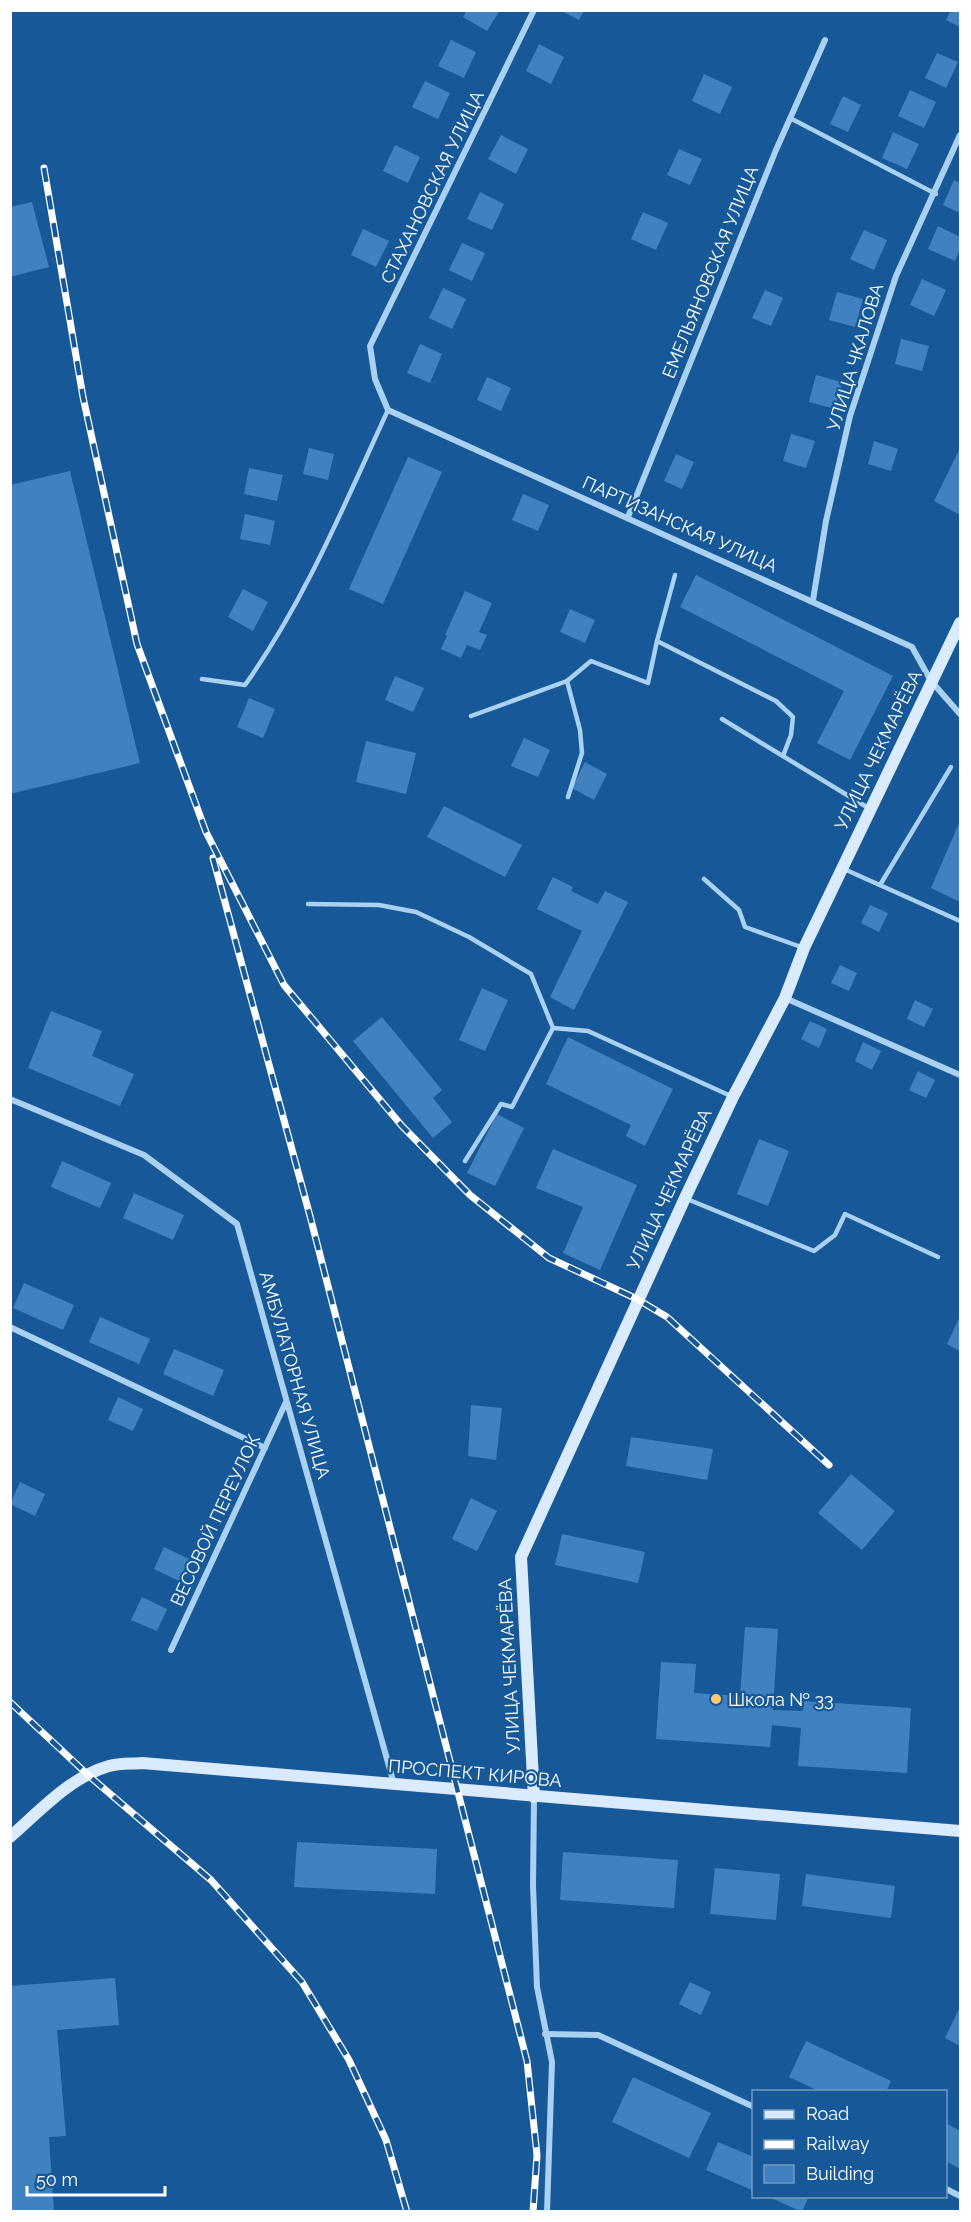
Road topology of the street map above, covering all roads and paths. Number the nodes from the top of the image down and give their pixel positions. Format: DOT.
graph roads {
  1 [pos="534,10"];
  2 [pos="825,40"];
  3 [pos="790,118"];
  4 [pos="960,135"];
  5 [pos="936,194"];
  6 [pos="388,410"];
  7 [pos="628,517"];
  8 [pos="675,575"];
  9 [pos="813,600"];
  10 [pos="960,623"];
  11 [pos="657,641"];
  12 [pos="202,679"];
  13 [pos="567,681"];
  14 [pos="931,681"];
  15 [pos="960,714"];
  16 [pos="471,716"];
  17 [pos="722,719"];
  18 [pos="783,756"];
  19 [pos="951,767"];
  20 [pos="568,796"];
  21 [pos="870,809"];
  22 [pos="842,868"];
  23 [pos="704,879"];
  24 [pos="880,885"];
  25 [pos="308,904"];
  26 [pos="960,921"];
  27 [pos="804,948"];
  28 [pos="785,998"];
  29 [pos="553,1028"];
  30 [pos="960,1075"];
  31 [pos="733,1096"];
  32 [pos="10,1099"];
  33 [pos="465,1161"];
  34 [pos="685,1198"];
  35 [pos="938,1257"];
  36 [pos="10,1327"];
  37 [pos="286,1401"];
  38 [pos="265,1448"];
  39 [pos="171,1650"];
  40 [pos="394,1784"];
  41 [pos="534,1797"];
  42 [pos="960,1831"];
  43 [pos="10,1837"];
  44 [pos="545,2034"];
  45 [pos="752,2107"];
  46 [pos="547,2211"];
  1 -- 6 [label="street, СТАХАНОВСКАЯ УЛИЦА"];
  2 -- 3 [label="street, ЕМЕЛЬЯНОВСКАЯ УЛИЦА"];
  3 -- 5 [label="lane"];
  3 -- 7 [label="street, ЕМЕЛЬЯНОВСКАЯ УЛИЦА"];
  4 -- 5 [label="street, УЛИЦА ЧКАЛОВА"];
  5 -- 9 [label="street, УЛИЦА ЧКАЛОВА"];
  6 -- 7 [label="street, ПАРТИЗАНСКАЯ УЛИЦА"];
  6 -- 12 [label="lane"];
  7 -- 9 [label="street, ПАРТИЗАНСКАЯ УЛИЦА"];
  8 -- 11 [label="lane"];
  9 -- 14 [label="street, ПАРТИЗАНСКАЯ УЛИЦА"];
  10 -- 14 [label="street, УЛИЦА ЧЕКМАРЁВА"];
  11 -- 13 [label="lane"];
  11 -- 18 [label="lane"];
  13 -- 16 [label="lane"];
  13 -- 20 [label="lane"];
  14 -- 15 [label="street, ПАРТИЗАНСКАЯ УЛИЦА"];
  14 -- 21 [label="street, УЛИЦА ЧЕКМАРЁВА"];
  17 -- 18 [label="lane"];
  18 -- 21 [label="lane"];
  19 -- 24 [label="lane"];
  21 -- 22 [label="street, УЛИЦА ЧЕКМАРЁВА"];
  22 -- 24 [label="lane"];
  22 -- 27 [label="street, УЛИЦА ЧЕКМАРЁВА"];
  23 -- 27 [label="lane"];
  24 -- 26 [label="lane"];
  25 -- 29 [label="lane"];
  27 -- 28 [label="street, УЛИЦА ЧЕКМАРЁВА"];
  28 -- 30 [label="street"];
  28 -- 31 [label="street, УЛИЦА ЧЕКМАРЁВА"];
  29 -- 31 [label="lane"];
  29 -- 33 [label="lane"];
  31 -- 34 [label="street, УЛИЦА ЧЕКМАРЁВА"];
  32 -- 37 [label="street, АМБУЛАТОРНАЯ УЛИЦА"];
  34 -- 35 [label="lane"];
  34 -- 41 [label="street, УЛИЦА ЧЕКМАРЁВА"];
  36 -- 38 [label="street"];
  37 -- 38 [label="street, ВЕСОВОЙ ПЕРЕУЛОК"];
  37 -- 40 [label="street, АМБУЛАТОРНАЯ УЛИЦА"];
  38 -- 39 [label="street, ВЕСОВОЙ ПЕРЕУЛОК"];
  40 -- 41 [label="street, ПРОСПЕКТ КИРОВА"];
  40 -- 43 [label="street, ПРОСПЕКТ КИРОВА"];
  41 -- 42 [label="street, ПРОСПЕКТ КИРОВА"];
  41 -- 44 [label="street"];
  44 -- 45 [label="street"];
  44 -- 46 [label="street"];
}
